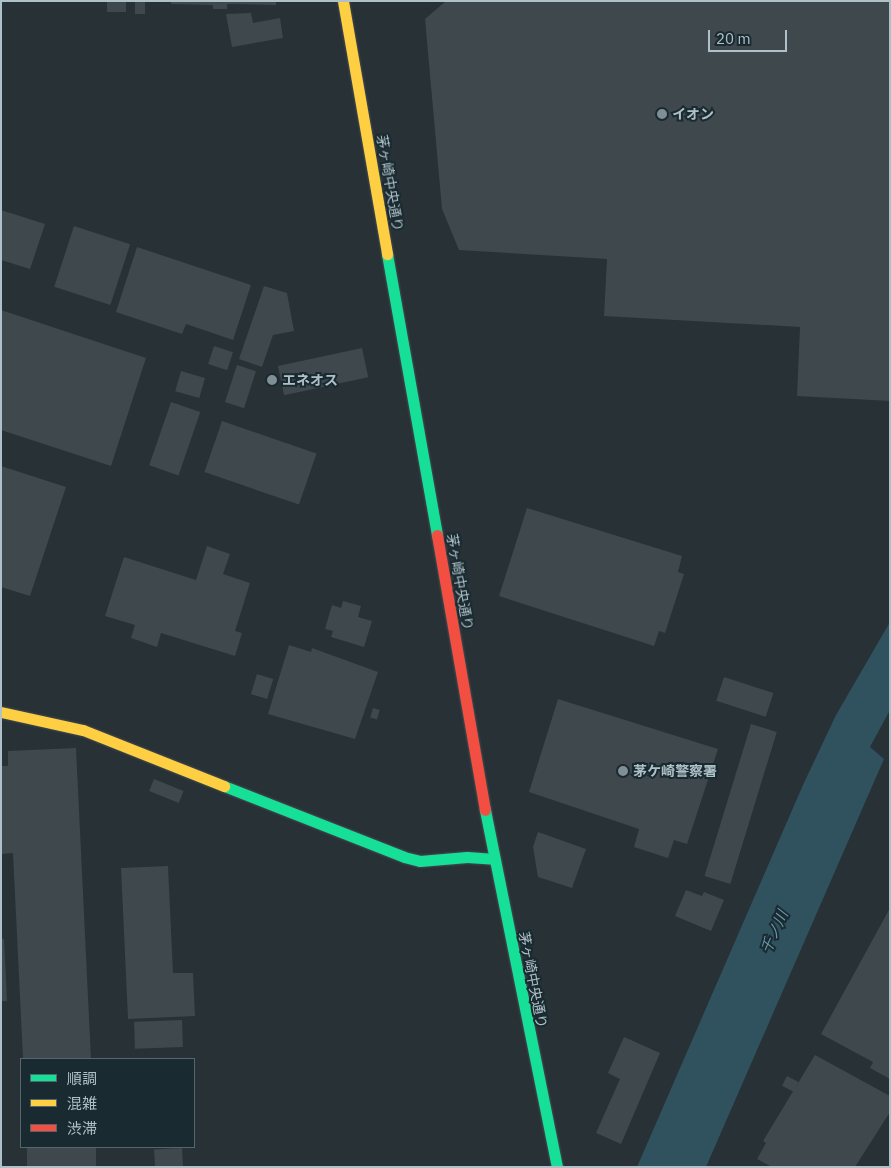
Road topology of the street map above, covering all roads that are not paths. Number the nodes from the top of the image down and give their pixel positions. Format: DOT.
graph roads {
  1 [pos="343,1"];
  2 [pos="1,712"];
  3 [pos="494,859"];
  4 [pos="556,1167"];
  1 -- 3 [label="main road, 茅ヶ崎中央通り"];
  2 -- 3 [label="main road"];
  3 -- 4 [label="main road, 茅ヶ崎中央通り"];
}
